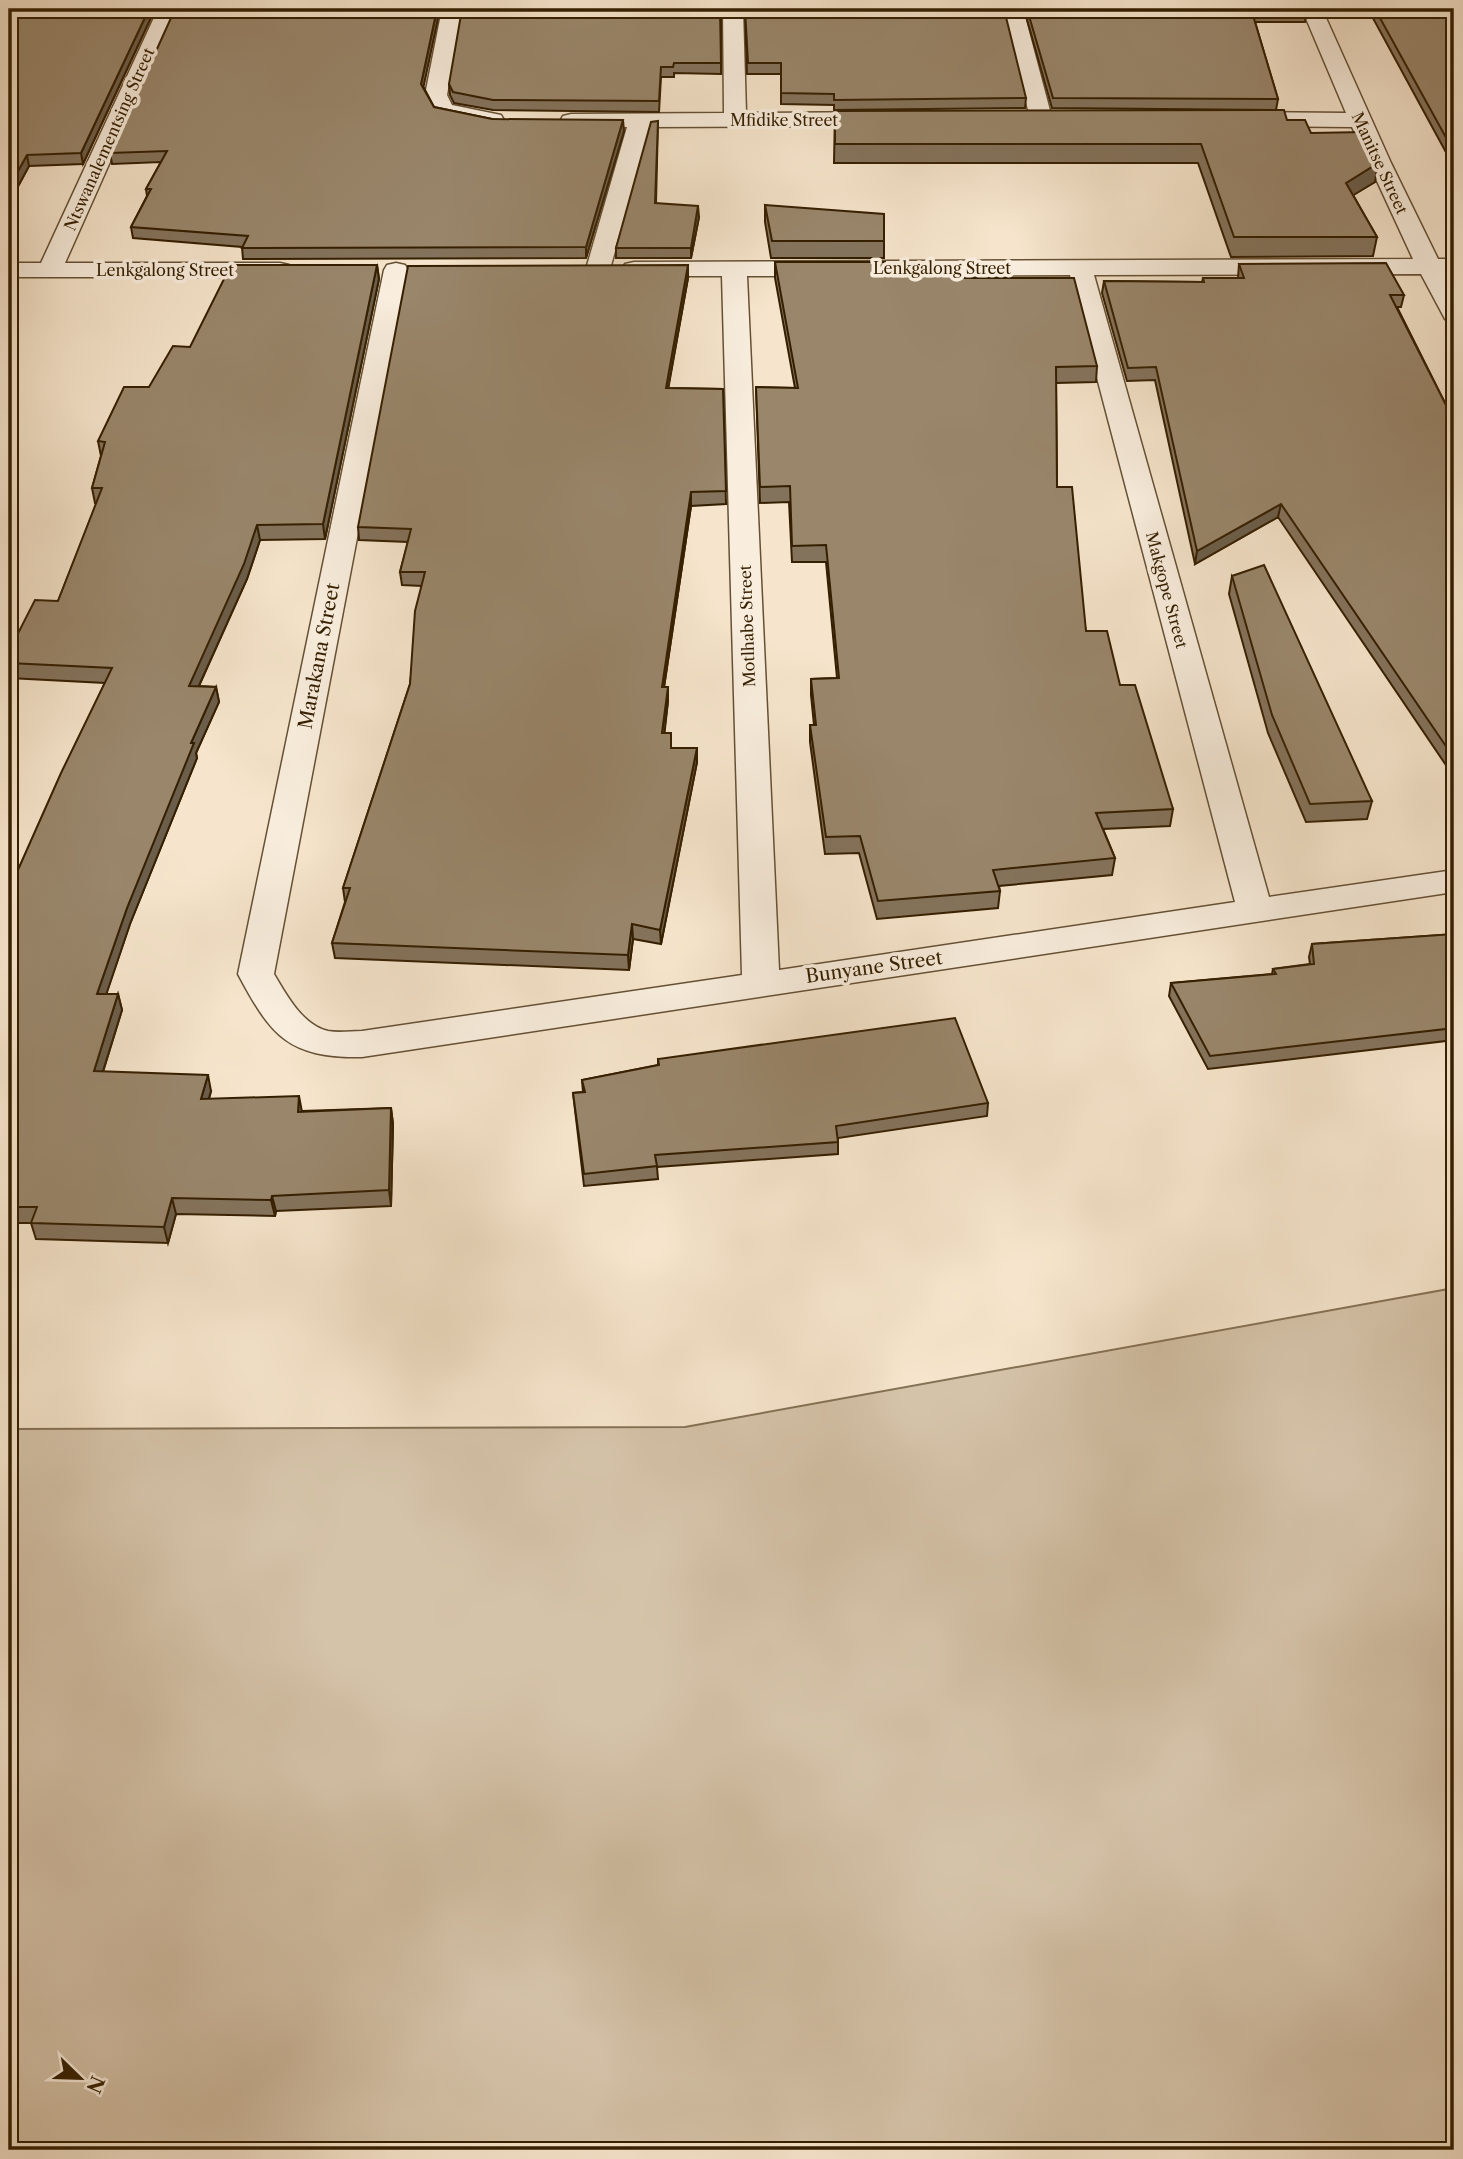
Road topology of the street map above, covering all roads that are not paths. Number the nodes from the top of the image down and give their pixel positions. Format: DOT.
graph roads {
  1 [pos="168,9"];
  2 [pos="452,9"];
  3 [pos="733,9"];
  4 [pos="1013,9"];
  5 [pos="1312,9"];
  6 [pos="1041,118"];
  7 [pos="1069,118"];
  8 [pos="902,119"];
  9 [pos="1014,119"];
  10 [pos="1221,119"];
  11 [pos="520,120"];
  12 [pos="735,120"];
  13 [pos="1360,120"];
  14 [pos="547,121"];
  15 [pos="640,122"];
  16 [pos="1428,265"];
  17 [pos="1454,266"];
  18 [pos="1080,267"];
  19 [pos="571,269"];
  20 [pos="598,269"];
  21 [pos="734,269"];
  22 [pos="9,270"];
  23 [pos="50,270"];
  24 [pos="299,270"];
  25 [pos="396,270"];
  26 [pos="1454,314"];
  27 [pos="1454,881"];
  28 [pos="1255,912"];
  29 [pos="761,983"];
  30 [pos="295,1031"];
  1 -- 23 [label="street, Ntswanalementsing Street"];
  2 -- 11 [label="street"];
  3 -- 12 [label="street"];
  4 -- 6 [label="street"];
  5 -- 13 [label="street, Manitse Street"];
  6 -- 7 [label="street"];
  6 -- 9 [label="street"];
  8 -- 12 [label="street, Mfidike Street"];
  10 -- 13 [label="street"];
  12 -- 15 [label="street, Mfidike Street"];
  13 -- 16 [label="street, Manitse Street"];
  14 -- 15 [label="street, Mfidike Street"];
  15 -- 20 [label="street"];
  16 -- 17 [label="street, Lenkgalong Street"];
  16 -- 18 [label="street, Lenkgalong Street"];
  16 -- 26 [label="street, Manitse Street"];
  18 -- 21 [label="street, Lenkgalong Street"];
  18 -- 28 [label="street, Makgope Street"];
  19 -- 20 [label="street, Lenkgalong Street"];
  20 -- 21 [label="street, Lenkgalong Street"];
  21 -- 29 [label="street, Motlhabe Street"];
  22 -- 23 [label="street, Lenkgalong Street"];
  23 -- 24 [label="street, Lenkgalong Street"];
  25 -- 30 [label="street, Marakana Street"];
  27 -- 28 [label="street, Bunyane Street"];
  28 -- 29 [label="street, Bunyane Street"];
  29 -- 30 [label="street, Bunyane Street"];
}
